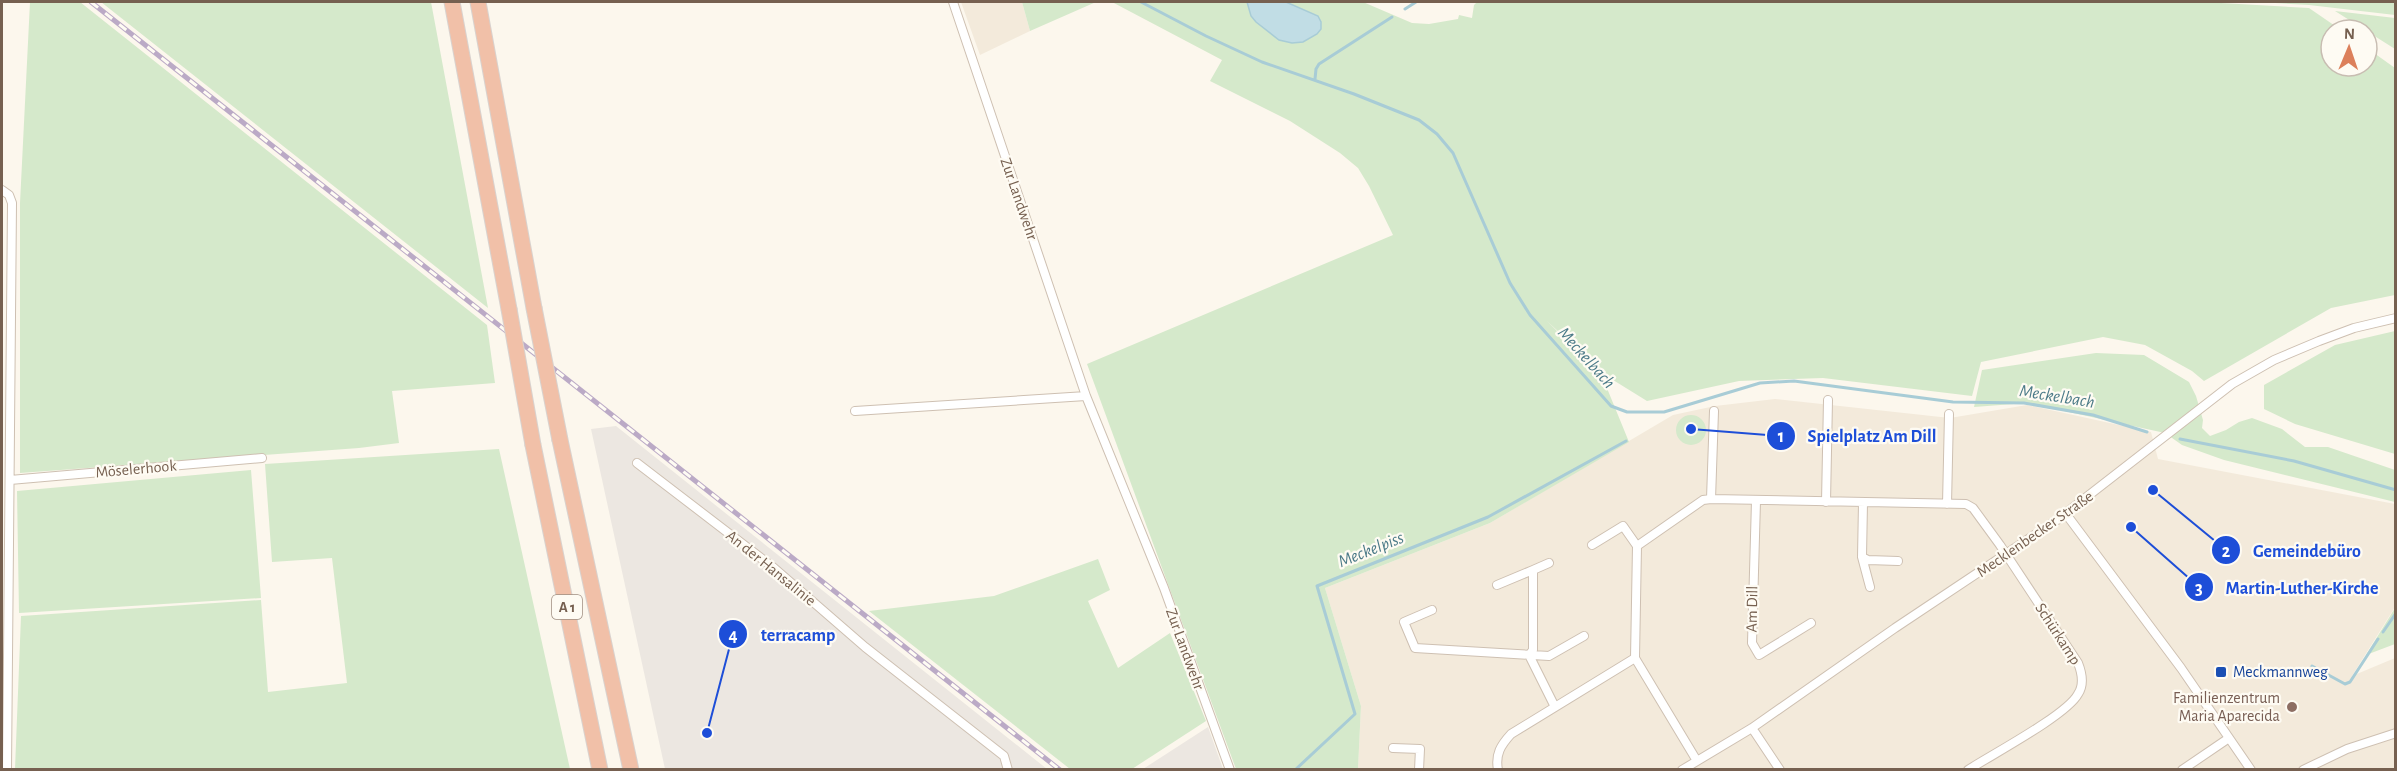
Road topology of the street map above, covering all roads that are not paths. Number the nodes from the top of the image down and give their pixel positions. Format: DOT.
graph roads {
  1 [pos="452,2"];
  2 [pos="478,2"];
  3 [pos="953,2"];
  4 [pos="2,190"];
  5 [pos="2396,318"];
  6 [pos="1086,396"];
  7 [pos="1828,400"];
  8 [pos="855,411"];
  9 [pos="1714,411"];
  10 [pos="1949,414"];
  11 [pos="262,458"];
  12 [pos="637,463"];
  13 [pos="10,480"];
  14 [pos="1711,499"];
  15 [pos="1756,501"];
  16 [pos="1826,502"];
  17 [pos="1863,502"];
  18 [pos="1947,504"];
  19 [pos="2066,514"];
  20 [pos="1592,545"];
  21 [pos="1637,546"];
  22 [pos="2006,556"];
  23 [pos="1862,557"];
  24 [pos="1898,561"];
  25 [pos="1549,563"];
  26 [pos="1533,570"];
  27 [pos="1497,585"];
  28 [pos="1870,587"];
  29 [pos="1432,610"];
  30 [pos="1811,623"];
  31 [pos="1584,636"];
  32 [pos="1529,655"];
  33 [pos="1635,658"];
  34 [pos="1555,707"];
  35 [pos="1752,728"];
  36 [pos="2396,733"];
  37 [pos="2229,738"];
  38 [pos="1393,748"];
  39 [pos="1697,761"];
  40 [pos="2318,766"];
  41 [pos="7,770"];
  42 [pos="600,770"];
  43 [pos="631,770"];
  44 [pos="1008,770"];
  45 [pos="1230,770"];
  46 [pos="1419,770"];
  47 [pos="1498,770"];
  48 [pos="1682,770"];
  49 [pos="1780,770"];
  50 [pos="1968,770"];
  51 [pos="2182,770"];
  52 [pos="2251,770"];
  53 [pos="2303,770"];
  1 -- 42 [label="highway, A 1, bridge"];
  2 -- 43 [label="highway, A 1, bridge"];
  3 -- 6 [label="street, Zur Landwehr"];
  4 -- 13 [label="street"];
  5 -- 19 [label="street, Mecklenbecker Straße"];
  6 -- 8 [label="street"];
  6 -- 45 [label="street, Zur Landwehr"];
  7 -- 16 [label="street"];
  9 -- 14 [label="street"];
  10 -- 18 [label="street"];
  11 -- 13 [label="street, Möselerhook"];
  12 -- 44 [label="street, An der Hansalinie"];
  13 -- 41 [label="street"];
  14 -- 15 [label="street"];
  14 -- 21 [label="street"];
  15 -- 16 [label="street"];
  15 -- 30 [label="street, Am Dill"];
  16 -- 17 [label="street"];
  17 -- 18 [label="street"];
  17 -- 23 [label="street"];
  18 -- 22 [label="street"];
  19 -- 22 [label="street, Mecklenbecker Straße"];
  19 -- 37 [label="street"];
  20 -- 21 [label="street"];
  21 -- 33 [label="street"];
  22 -- 35 [label="street, Mecklenbecker Straße"];
  22 -- 50 [label="street, Schürkamp"];
  23 -- 24 [label="street"];
  23 -- 28 [label="street"];
  25 -- 26 [label="street"];
  26 -- 27 [label="street"];
  26 -- 32 [label="street"];
  29 -- 32 [label="street"];
  31 -- 32 [label="street"];
  32 -- 34 [label="street"];
  33 -- 34 [label="street"];
  33 -- 39 [label="street"];
  34 -- 47 [label="street"];
  35 -- 39 [label="street, Mecklenbecker Straße"];
  35 -- 49 [label="street"];
  36 -- 40 [label="street"];
  37 -- 51 [label="street"];
  37 -- 52 [label="street"];
  38 -- 46 [label="street"];
  39 -- 48 [label="street, Mecklenbecker Straße"];
  40 -- 53 [label="street"];
}
